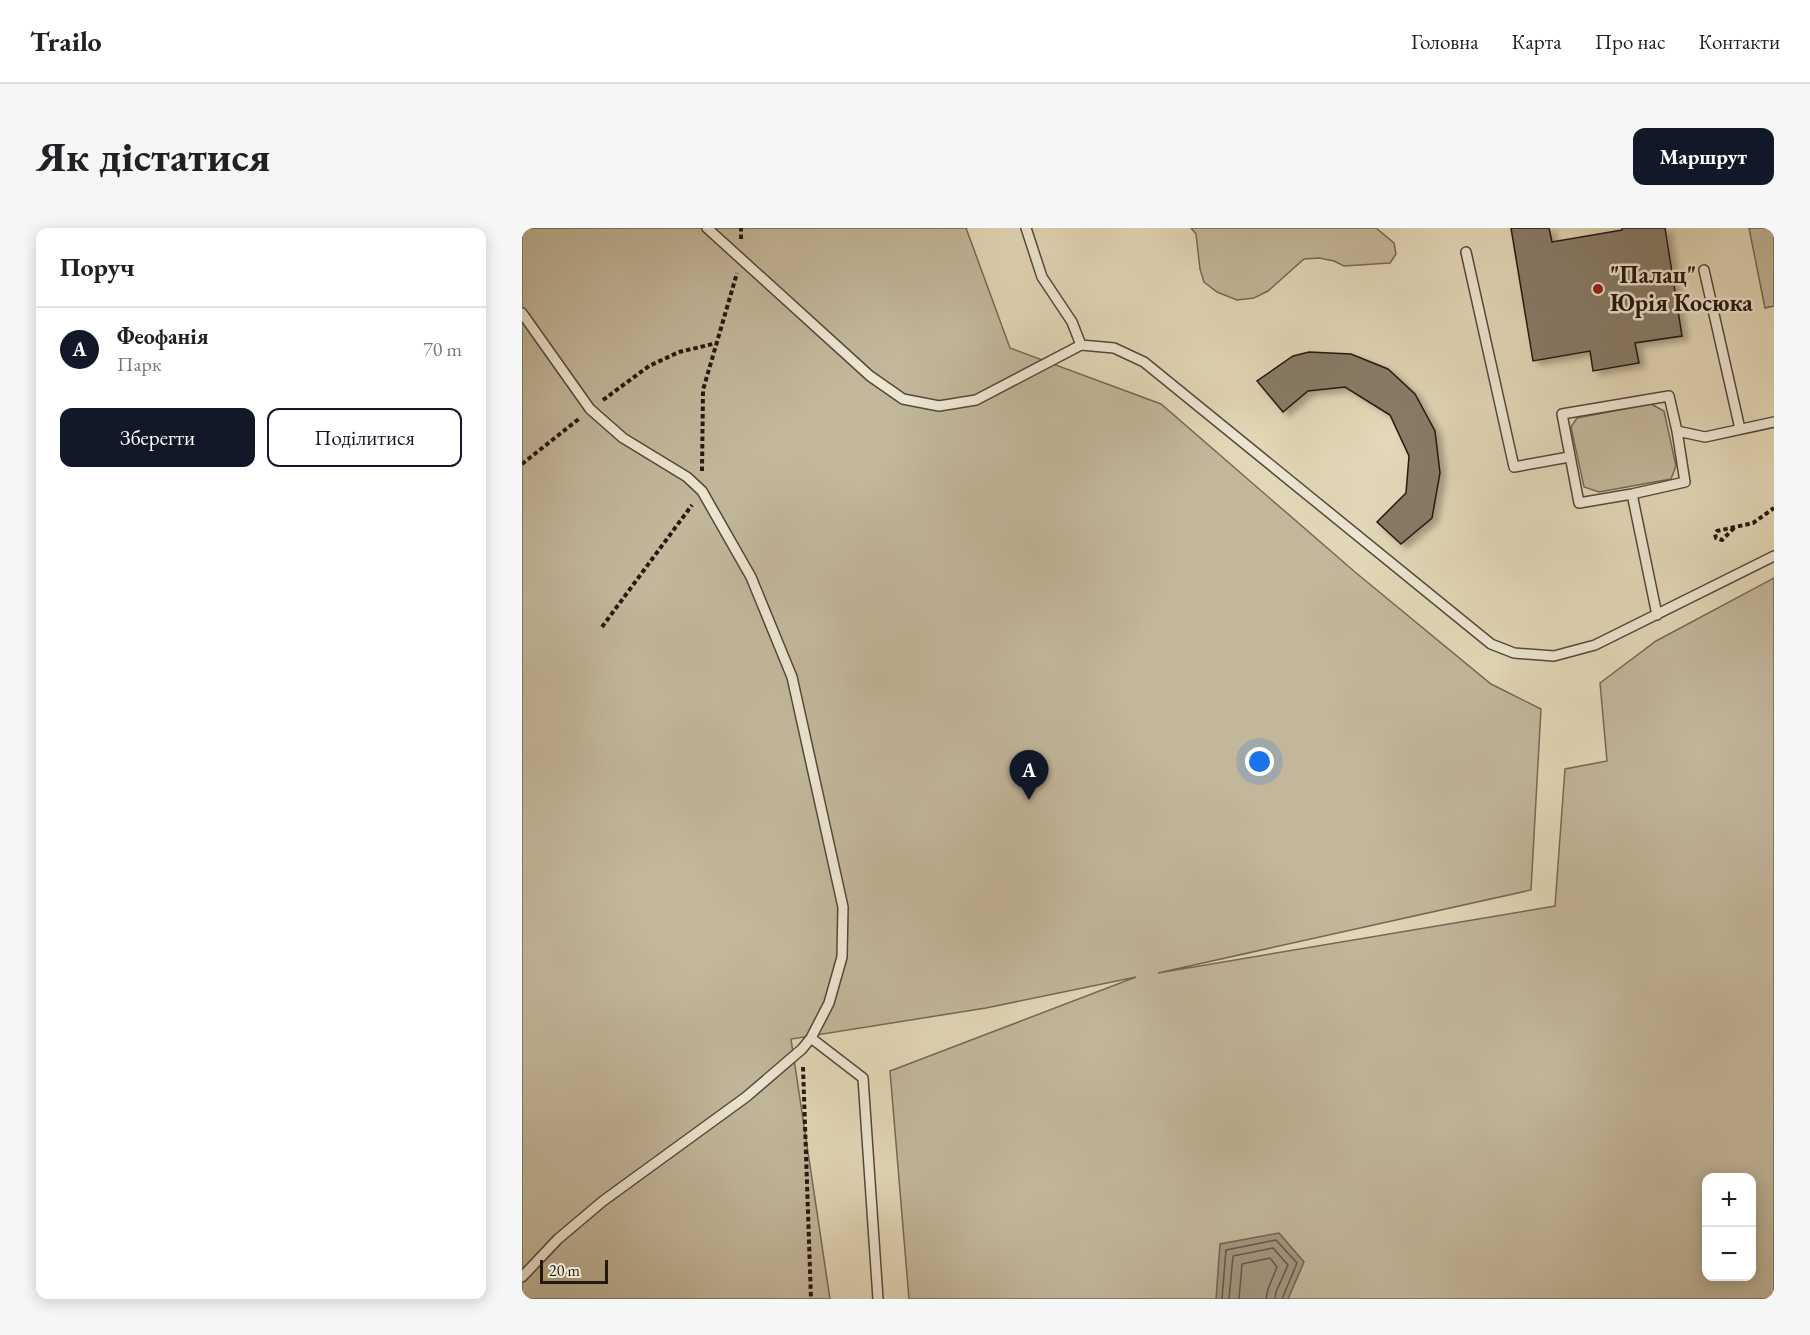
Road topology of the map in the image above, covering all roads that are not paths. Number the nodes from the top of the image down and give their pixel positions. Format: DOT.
graph roads {
  1 [pos="707,228"];
  2 [pos="1026,228"];
  3 [pos="1466,252"];
  4 [pos="1704,270"];
  5 [pos="522,313"];
  6 [pos="1081,345"];
  7 [pos="1774,422"];
  8 [pos="1740,429"];
  9 [pos="1677,431"];
  10 [pos="1569,457"];
  11 [pos="1632,494"];
  12 [pos="1774,556"];
  13 [pos="1657,615"];
  14 [pos="811,1038"];
  15 [pos="522,1277"];
  16 [pos="878,1299"];
  1 -- 6 [label="lane"];
  2 -- 6 [label="lane"];
  3 -- 10 [label="lane"];
  4 -- 8 [label="lane"];
  5 -- 14 [label="lane"];
  6 -- 13 [label="lane"];
  7 -- 8 [label="lane"];
  8 -- 9 [label="lane"];
  9 -- 10 [label="lane"];
  9 -- 11 [label="lane"];
  10 -- 11 [label="lane"];
  11 -- 13 [label="lane"];
  12 -- 13 [label="lane"];
  14 -- 15 [label="lane"];
  14 -- 16 [label="lane"];
}
